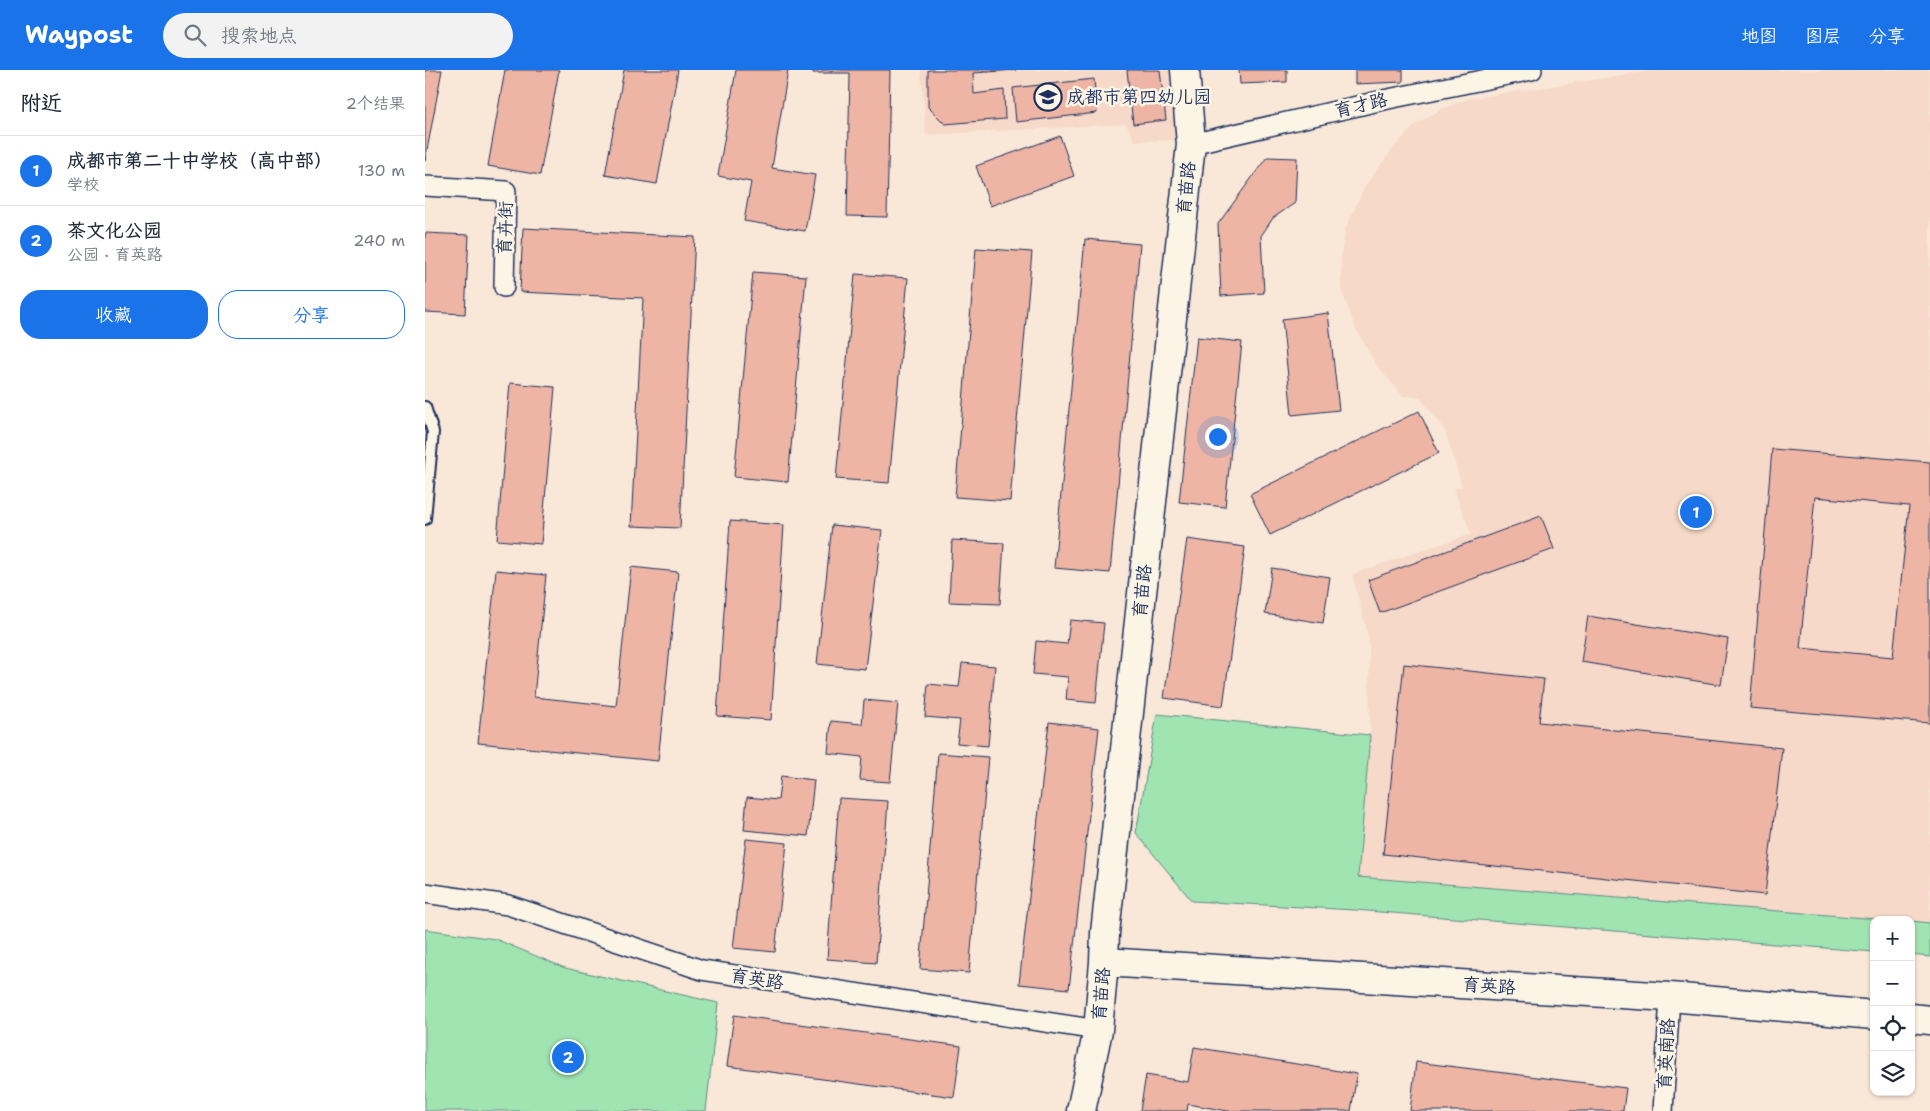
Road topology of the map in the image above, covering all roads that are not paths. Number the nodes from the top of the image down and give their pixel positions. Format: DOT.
graph roads {
  1 [pos="1185,70"];
  2 [pos="1532,70"];
  3 [pos="1191,144"];
  4 [pos="425,186"];
  5 [pos="504,287"];
  6 [pos="425,407"];
  7 [pos="425,519"];
  8 [pos="425,893"];
  9 [pos="1104,962"];
  10 [pos="1669,997"];
  11 [pos="1870,1015"];
  12 [pos="1915,1018"];
  13 [pos="1930,1020"];
  14 [pos="1098,1030"];
  15 [pos="1081,1111"];
  16 [pos="1663,1111"];
  1 -- 3 [label="street, 育苗路"];
  2 -- 3 [label="street, 育才路"];
  3 -- 9 [label="street, 育苗路"];
  4 -- 5 [label="street, 育卉街"];
  6 -- 7 [label="lane"];
  8 -- 14 [label="street, 育英路"];
  9 -- 10 [label="street, 育英路"];
  9 -- 14 [label="street, 育苗路"];
  10 -- 11 [label="street, 育英路"];
  10 -- 16 [label="street, 育英南路"];
  12 -- 13 [label="street"];
  14 -- 15 [label="street, 育苗路"];
}
